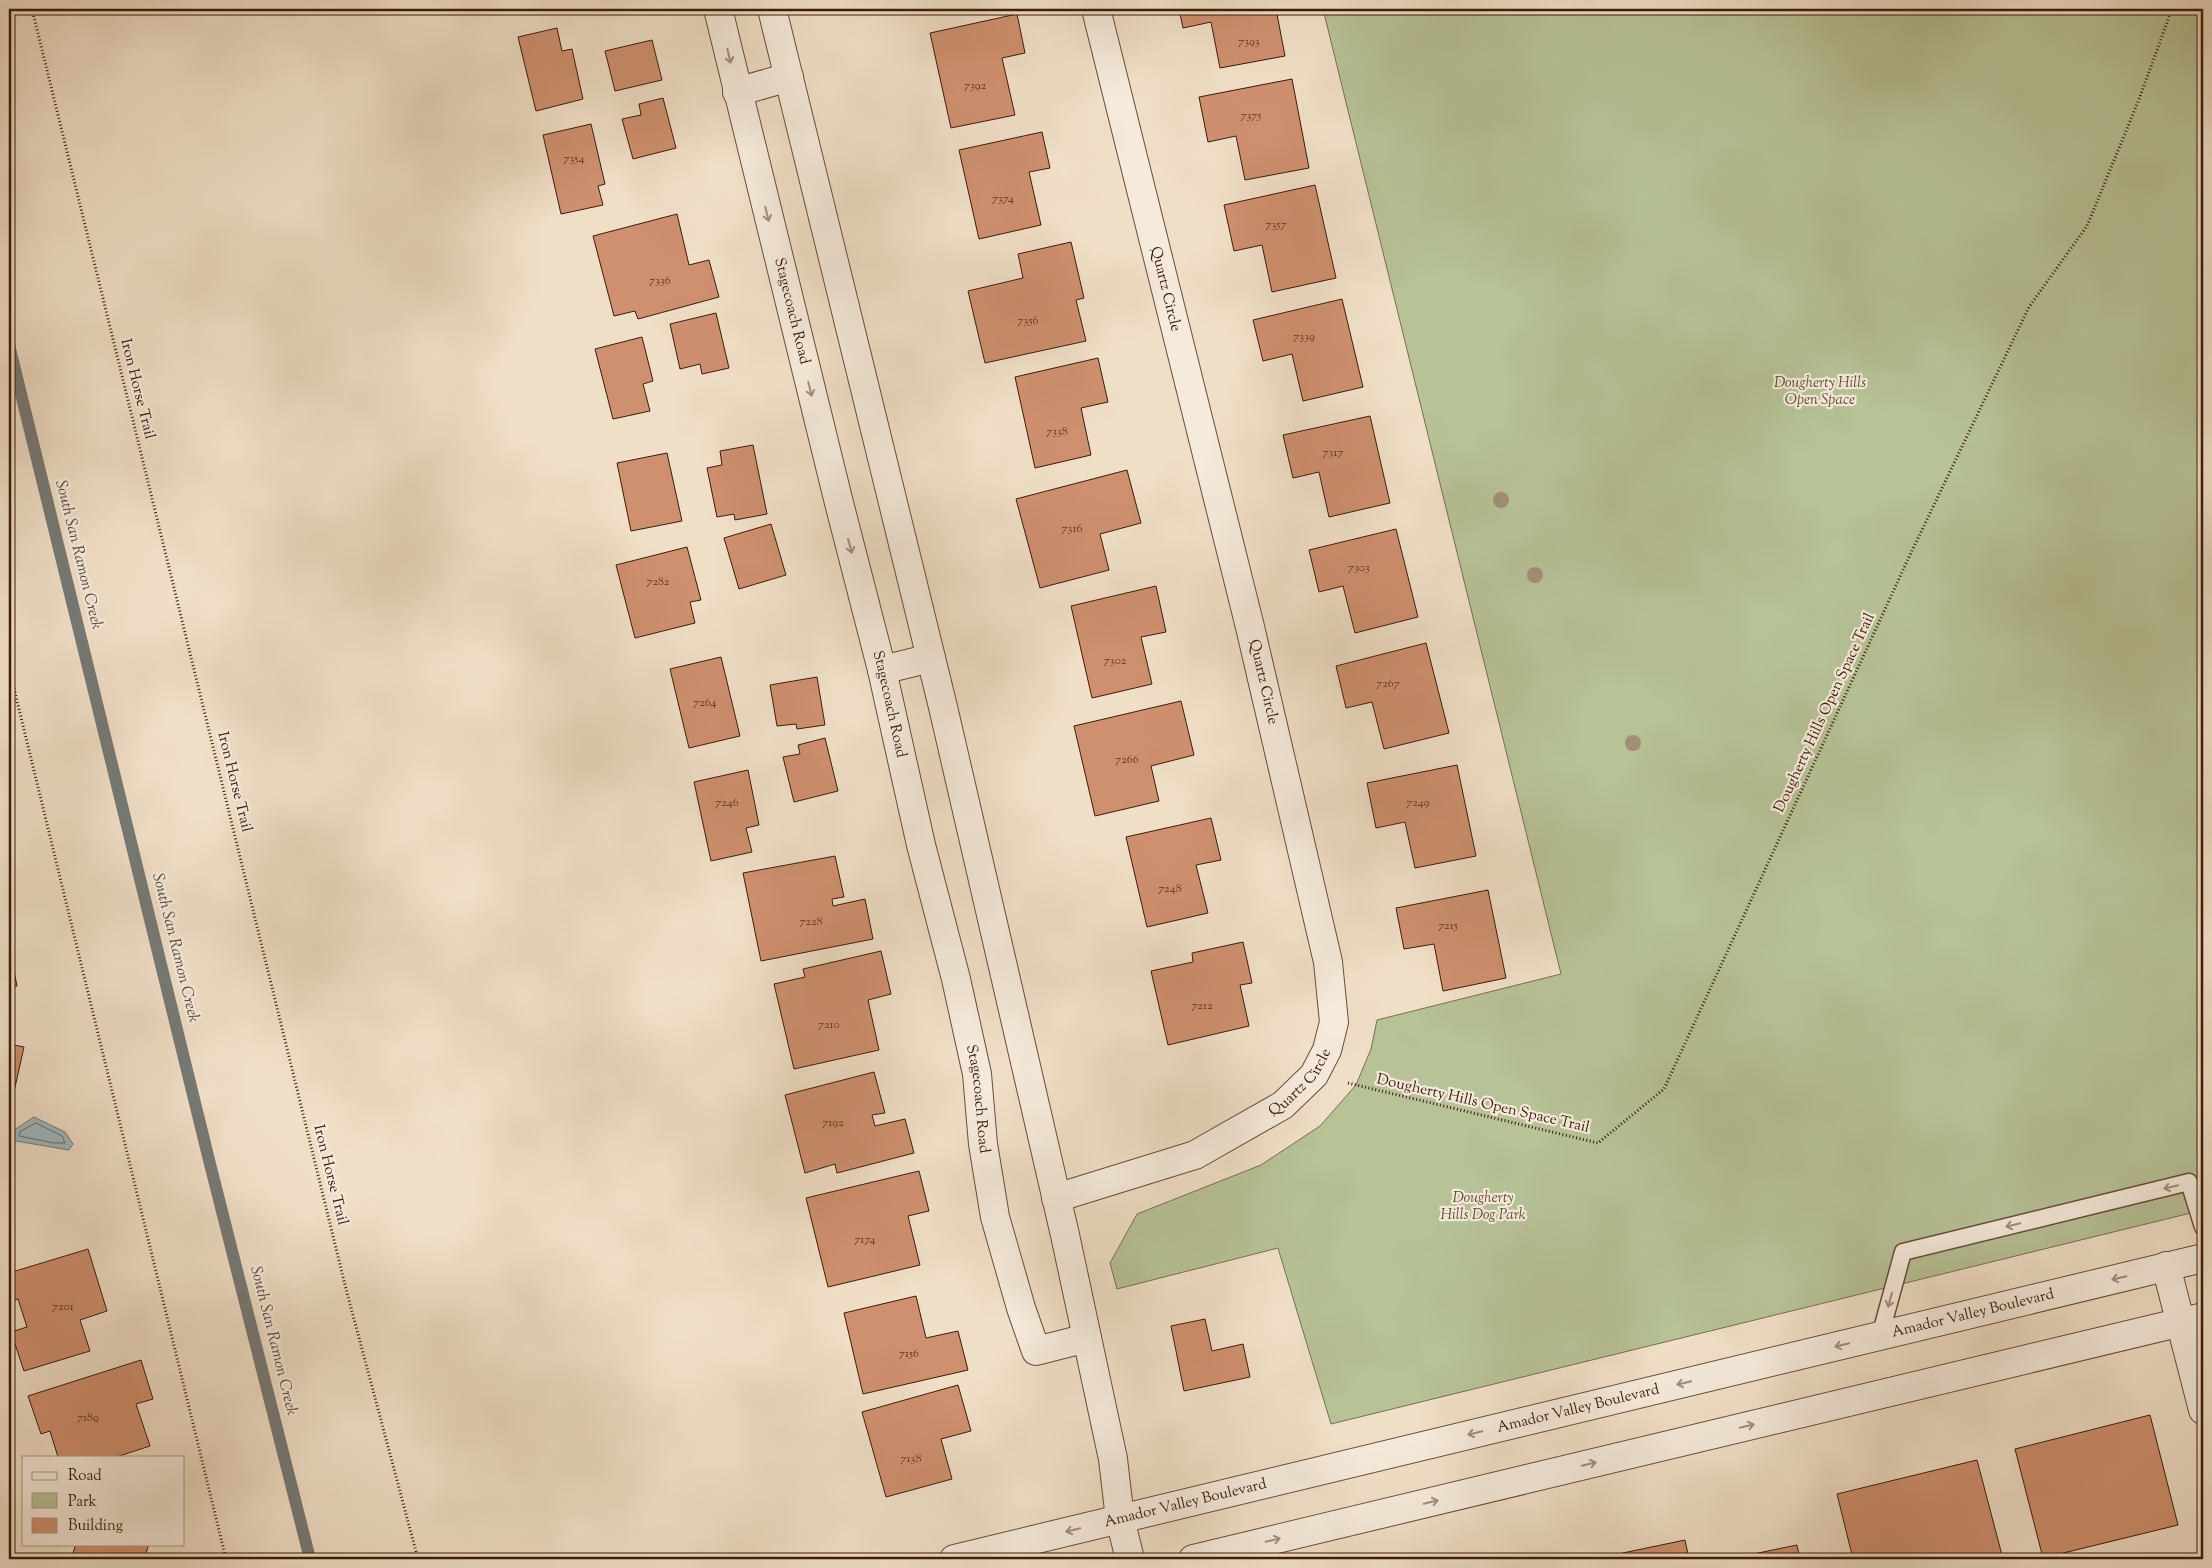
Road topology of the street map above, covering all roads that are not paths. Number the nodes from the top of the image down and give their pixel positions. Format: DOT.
graph roads {
  1 [pos="718,9"];
  2 [pos="772,9"];
  3 [pos="1096,9"];
  4 [pos="789,77"];
  5 [pos="737,92"];
  6 [pos="931,658"];
  7 [pos="882,670"];
  8 [pos="1056,1198"];
  9 [pos="2203,1228"];
  10 [pos="2203,1258"];
  11 [pos="2166,1266"];
  12 [pos="2192,1319"];
  13 [pos="1880,1336"];
  14 [pos="1087,1338"];
  15 [pos="2203,1410"];
  16 [pos="1120,1519"];
  17 [pos="954,1559"];
  18 [pos="1130,1559"];
  19 [pos="1193,1559"];
  1 -- 5 [label="street, Stagecoach Road, one-way"];
  2 -- 4 [label="street"];
  3 -- 8 [label="street, Quartz Circle"];
  4 -- 5 [label="street"];
  4 -- 6 [label="street"];
  5 -- 7 [label="street, Stagecoach Road, one-way"];
  6 -- 7 [label="street"];
  6 -- 8 [label="street"];
  7 -- 14 [label="street, Stagecoach Road"];
  8 -- 14 [label="street"];
  9 -- 13 [label="lane, one-way"];
  10 -- 11 [label="street, Amador Valley Boulevard"];
  11 -- 12 [label="street"];
  11 -- 13 [label="street, Amador Valley Boulevard, one-way"];
  12 -- 15 [label="street"];
  19 -- 12 [label="street, one-way"];
  13 -- 16 [label="street, Amador Valley Boulevard, one-way"];
  14 -- 16 [label="street"];
  16 -- 17 [label="street, Amador Valley Boulevard, one-way"];
  16 -- 18 [label="street"];
}
